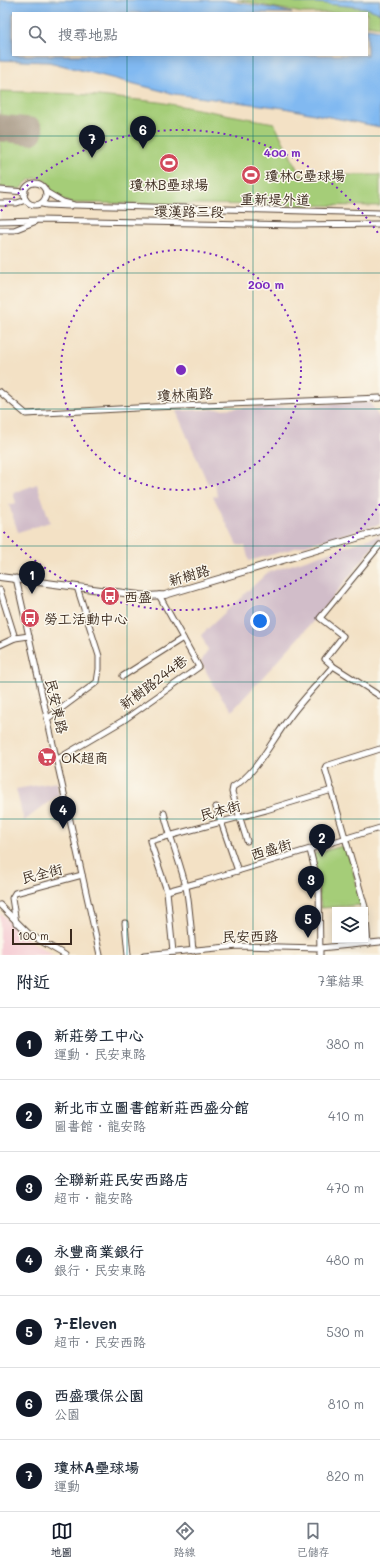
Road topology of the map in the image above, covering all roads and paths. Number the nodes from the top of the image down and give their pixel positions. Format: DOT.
graph roads {
  1 [pos="0,190"];
  2 [pos="25,192"];
  3 [pos="46,192"];
  4 [pos="26,200"];
  5 [pos="0,203"];
  6 [pos="42,204"];
  7 [pos="74,205"];
  8 [pos="380,213"];
  9 [pos="38,220"];
  10 [pos="0,221"];
  11 [pos="380,224"];
  12 [pos="0,230"];
  13 [pos="0,392"];
  14 [pos="380,398"];
  15 [pos="380,531"];
  16 [pos="380,545"];
  17 [pos="0,577"];
  18 [pos="16,578"];
  19 [pos="77,587"];
  20 [pos="0,590"];
  21 [pos="159,595"];
  22 [pos="29,636"];
  23 [pos="15,638"];
  24 [pos="183,638"];
  25 [pos="0,645"];
  26 [pos="333,666"];
  27 [pos="123,676"];
  28 [pos="380,696"];
  29 [pos="47,719"];
  30 [pos="380,749"];
  31 [pos="56,760"];
  32 [pos="332,790"];
  33 [pos="216,807"];
  34 [pos="164,813"];
  35 [pos="239,817"];
  36 [pos="221,823"];
  37 [pos="380,828"];
  38 [pos="169,836"];
  39 [pos="346,838"];
  40 [pos="247,840"];
  41 [pos="310,850"];
  42 [pos="238,871"];
  43 [pos="82,875"];
  44 [pos="186,886"];
  45 [pos="167,891"];
  46 [pos="0,905"];
  47 [pos="16,923"];
  48 [pos="125,923"];
  49 [pos="380,942"];
  50 [pos="368,944"];
  51 [pos="320,948"];
  52 [pos="193,951"];
  53 [pos="173,952"];
  54 [pos="65,955"];
  55 [pos="100,955"];
  56 [pos="128,955"];
  57 [pos="144,955"];
  58 [pos="320,955"];
  1 -- 2 [label="street, 重新堤外道"];
  2 -- 3 [label="street, 重新堤外道"];
  2 -- 4 [label="street"];
  3 -- 6 [label="street"];
  3 -- 7 [label="street, 重新堤外道"];
  4 -- 5 [label="street"];
  4 -- 6 [label="street, 重新堤外道"];
  6 -- 7 [label="street, 重新堤外道"];
  7 -- 8 [label="street, 重新堤外道"];
  9 -- 10 [label="street"];
  9 -- 11 [label="street, 環漢路三段"];
  9 -- 12 [label="street, 環漢路三段"];
  13 -- 14 [label="street, 瓊林南路"];
  15 -- 21 [label="main road, 新樹路"];
  16 -- 26 [label="street"];
  17 -- 18 [label="main road, 新樹路"];
  18 -- 19 [label="main road, 新樹路"];
  18 -- 22 [label="street, 民安東路"];
  19 -- 21 [label="main road, 新樹路"];
  19 -- 29 [label="street"];
  20 -- 23 [label="street"];
  21 -- 24 [label="street, 新樹路244巷"];
  22 -- 23 [label="street"];
  22 -- 29 [label="street, 民安東路"];
  23 -- 25 [label="street"];
  24 -- 27 [label="street"];
  24 -- 31 [label="street, 新樹路244巷"];
  26 -- 28 [label="street"];
  26 -- 35 [label="street"];
  29 -- 31 [label="street, 民安東路"];
  30 -- 32 [label="street"];
  31 -- 43 [label="street, 民安東路"];
  32 -- 35 [label="street, 民本街"];
  32 -- 39 [label="street"];
  33 -- 36 [label="street"];
  34 -- 38 [label="street"];
  35 -- 36 [label="street, 民本街"];
  35 -- 40 [label="street"];
  36 -- 38 [label="street, 民本街"];
  36 -- 42 [label="street"];
  37 -- 39 [label="street, 西盛街"];
  38 -- 44 [label="street"];
  38 -- 45 [label="street, 民本街"];
  39 -- 41 [label="street, 西盛街"];
  39 -- 50 [label="street"];
  41 -- 42 [label="street, 西盛街"];
  41 -- 51 [label="street"];
  42 -- 44 [label="street, 西盛街"];
  43 -- 47 [label="street, 民全街"];
  43 -- 55 [label="street, 民安東路"];
  44 -- 45 [label="street, 西盛街"];
  44 -- 52 [label="street"];
  45 -- 53 [label="street"];
  46 -- 47 [label="street"];
  47 -- 54 [label="street"];
  48 -- 56 [label="street"];
  49 -- 50 [label="street, 民安西路"];
  50 -- 51 [label="street, 民安西路"];
  51 -- 52 [label="street, 民安西路"];
  51 -- 58 [label="street"];
  52 -- 53 [label="street, 民安西路"];
  53 -- 57 [label="street, 民安西路"];
}
